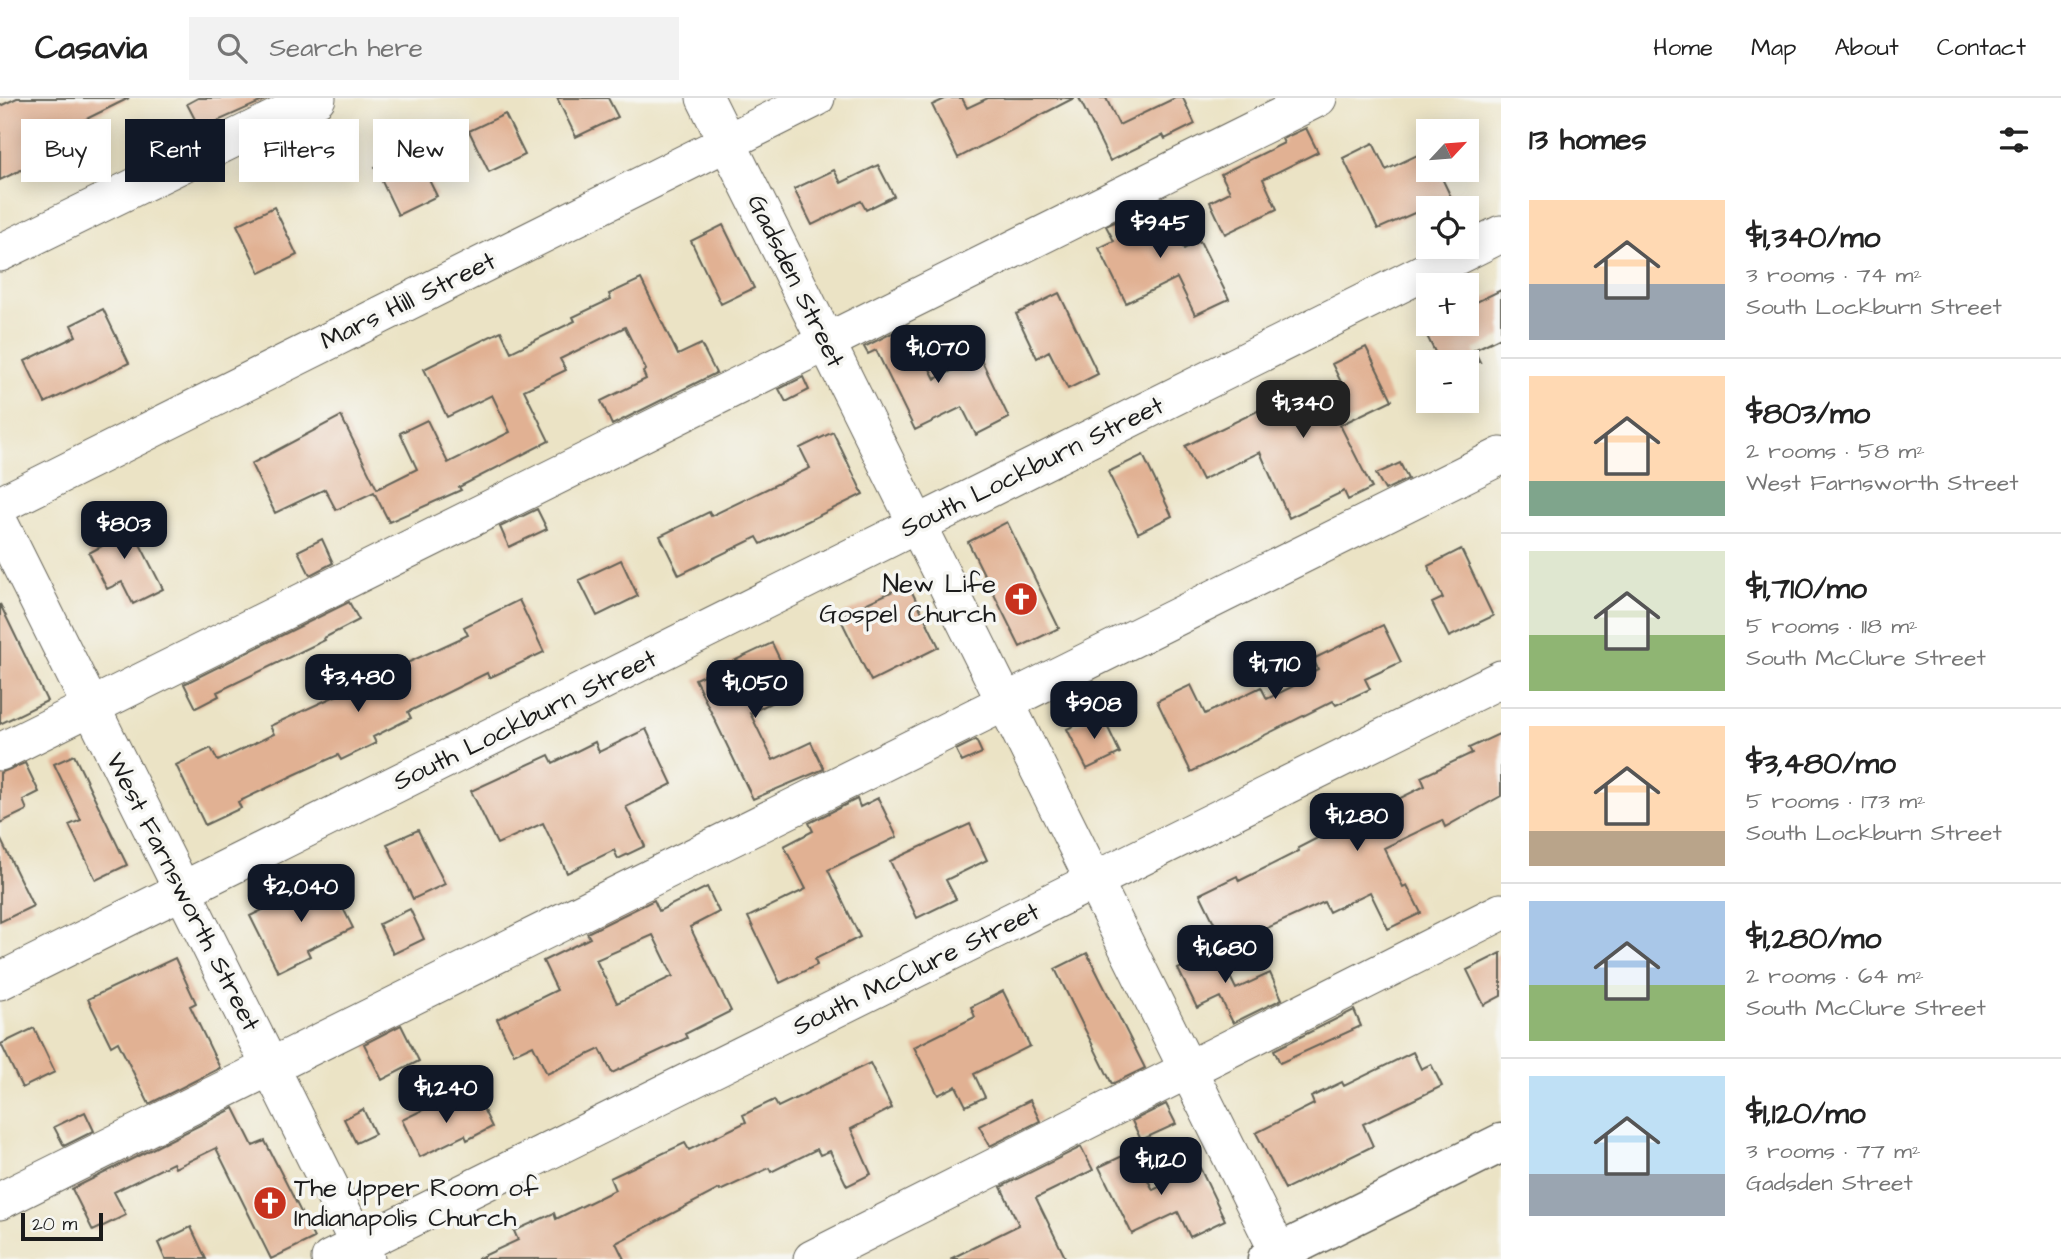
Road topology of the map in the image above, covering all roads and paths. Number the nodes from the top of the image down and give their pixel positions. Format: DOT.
graph roads {
  1 [pos="317,98"];
  2 [pos="705,98"];
  3 [pos="816,98"];
  4 [pos="1318,98"];
  5 [pos="727,142"];
  6 [pos="1501,234"];
  7 [pos="0,253"];
  8 [pos="826,341"];
  9 [pos="1501,456"];
  10 [pos="0,505"];
  11 [pos="0,524"];
  12 [pos="917,524"];
  13 [pos="1501,679"];
  14 [pos="1005,702"];
  15 [pos="90,706"];
  16 [pos="0,751"];
  17 [pos="1094,881"];
  18 [pos="182,890"];
  19 [pos="1501,912"];
  20 [pos="0,981"];
  21 [pos="270,1067"];
  22 [pos="1187,1070"];
  23 [pos="1501,1143"];
  24 [pos="0,1201"];
  25 [pos="352,1254"];
  26 [pos="1273,1256"];
  27 [pos="812,1259"];
  1 -- 7 [label="street"];
  2 -- 5 [label="street, Gadsden Street"];
  3 -- 5 [label="street, Mars Hill Street"];
  4 -- 8 [label="street"];
  5 -- 8 [label="street, Gadsden Street"];
  5 -- 10 [label="street, Mars Hill Street"];
  6 -- 12 [label="street, South Lockburn Street"];
  8 -- 12 [label="street, Gadsden Street"];
  8 -- 15 [label="street"];
  9 -- 14 [label="street"];
  11 -- 15 [label="street, West Farnsworth Street"];
  12 -- 14 [label="street, Gadsden Street"];
  12 -- 18 [label="street, South Lockburn Street"];
  13 -- 17 [label="street, South McClure Street"];
  14 -- 17 [label="street, Gadsden Street"];
  14 -- 21 [label="street"];
  15 -- 16 [label="street"];
  15 -- 18 [label="street, West Farnsworth Street"];
  17 -- 22 [label="street, Gadsden Street"];
  17 -- 25 [label="street, South McClure Street"];
  18 -- 20 [label="street, South Lockburn Street"];
  18 -- 21 [label="street, West Farnsworth Street"];
  19 -- 22 [label="street"];
  21 -- 24 [label="street"];
  21 -- 25 [label="street, West Farnsworth Street"];
  22 -- 26 [label="street, Gadsden Street"];
  22 -- 27 [label="street"];
  23 -- 26 [label="main road"];
}
